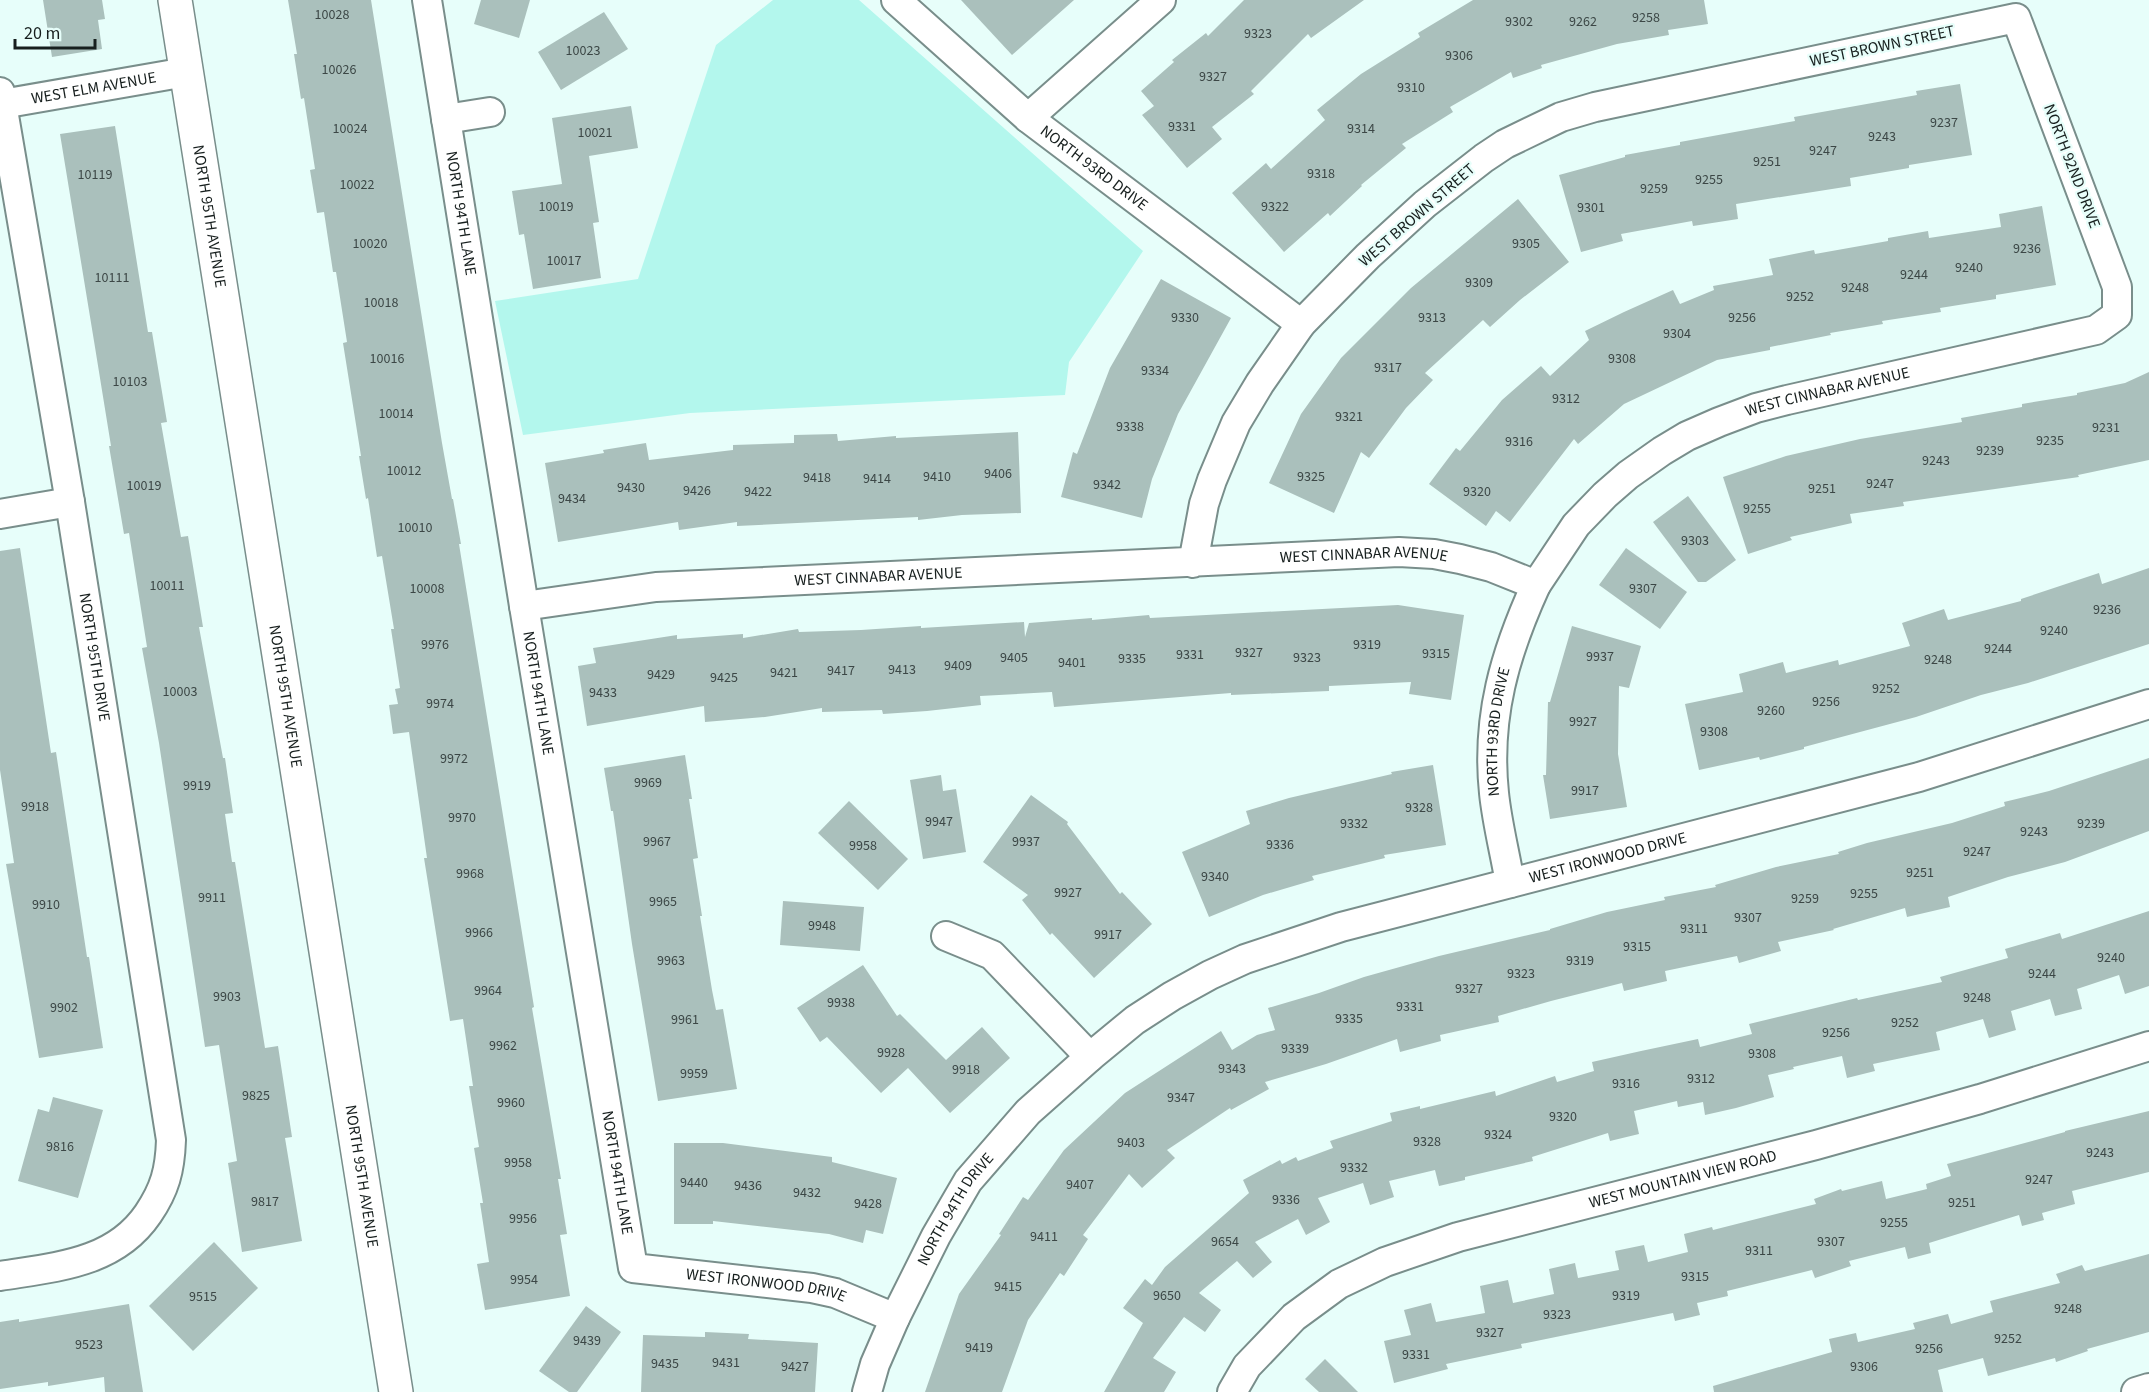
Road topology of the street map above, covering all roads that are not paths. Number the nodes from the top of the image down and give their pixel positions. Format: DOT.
graph roads {
  1 [pos="175,0"];
  2 [pos="427,0"];
  3 [pos="896,0"];
  4 [pos="1161,0"];
  5 [pos="2016,18"];
  6 [pos="186,72"];
  7 [pos="1,98"];
  8 [pos="490,112"];
  9 [pos="1028,118"];
  10 [pos="446,119"];
  11 [pos="2117,315"];
  12 [pos="1301,324"];
  13 [pos="70,502"];
  14 [pos="0,514"];
  15 [pos="1193,562"];
  16 [pos="1536,585"];
  17 [pos="524,606"];
  18 [pos="2149,704"];
  19 [pos="1510,883"];
  20 [pos="946,936"];
  21 [pos="2149,1046"];
  22 [pos="1090,1057"];
  23 [pos="633,1268"];
  24 [pos="0,1276"];
  25 [pos="895,1318"];
  26 [pos="2149,1388"];
  27 [pos="396,1392"];
  28 [pos="867,1392"];
  29 [pos="1232,1392"];
  30 [pos="2136,1392"];
  1 -- 6 [label="street, NORTH 95TH AVENUE"];
  2 -- 10 [label="street, NORTH 94TH LANE"];
  3 -- 9 [label="street, NORTH 93RD DRIVE"];
  4 -- 9 [label="street"];
  5 -- 11 [label="street, NORTH 92ND DRIVE"];
  5 -- 12 [label="street, WEST BROWN STREET"];
  6 -- 7 [label="street, WEST ELM AVENUE"];
  6 -- 27 [label="street, NORTH 95TH AVENUE"];
  7 -- 13 [label="street, NORTH 95TH DRIVE"];
  8 -- 10 [label="street"];
  9 -- 12 [label="street, NORTH 93RD DRIVE"];
  10 -- 17 [label="street, NORTH 94TH LANE"];
  11 -- 16 [label="street, WEST CINNABAR AVENUE"];
  12 -- 15 [label="street, WEST BROWN STREET"];
  13 -- 14 [label="street"];
  13 -- 24 [label="street, NORTH 95TH DRIVE"];
  15 -- 16 [label="street, WEST CINNABAR AVENUE"];
  15 -- 17 [label="street, WEST CINNABAR AVENUE"];
  16 -- 19 [label="street, NORTH 93RD DRIVE"];
  17 -- 23 [label="street, NORTH 94TH LANE"];
  18 -- 19 [label="street, WEST IRONWOOD DRIVE"];
  19 -- 22 [label="street, WEST IRONWOOD DRIVE"];
  20 -- 22 [label="street"];
  21 -- 29 [label="street, WEST MOUNTAIN VIEW ROAD"];
  22 -- 25 [label="street, NORTH 94TH DRIVE"];
  23 -- 25 [label="street, WEST IRONWOOD DRIVE"];
  25 -- 28 [label="street, NORTH 94TH DRIVE"];
  26 -- 30 [label="street"];
}
